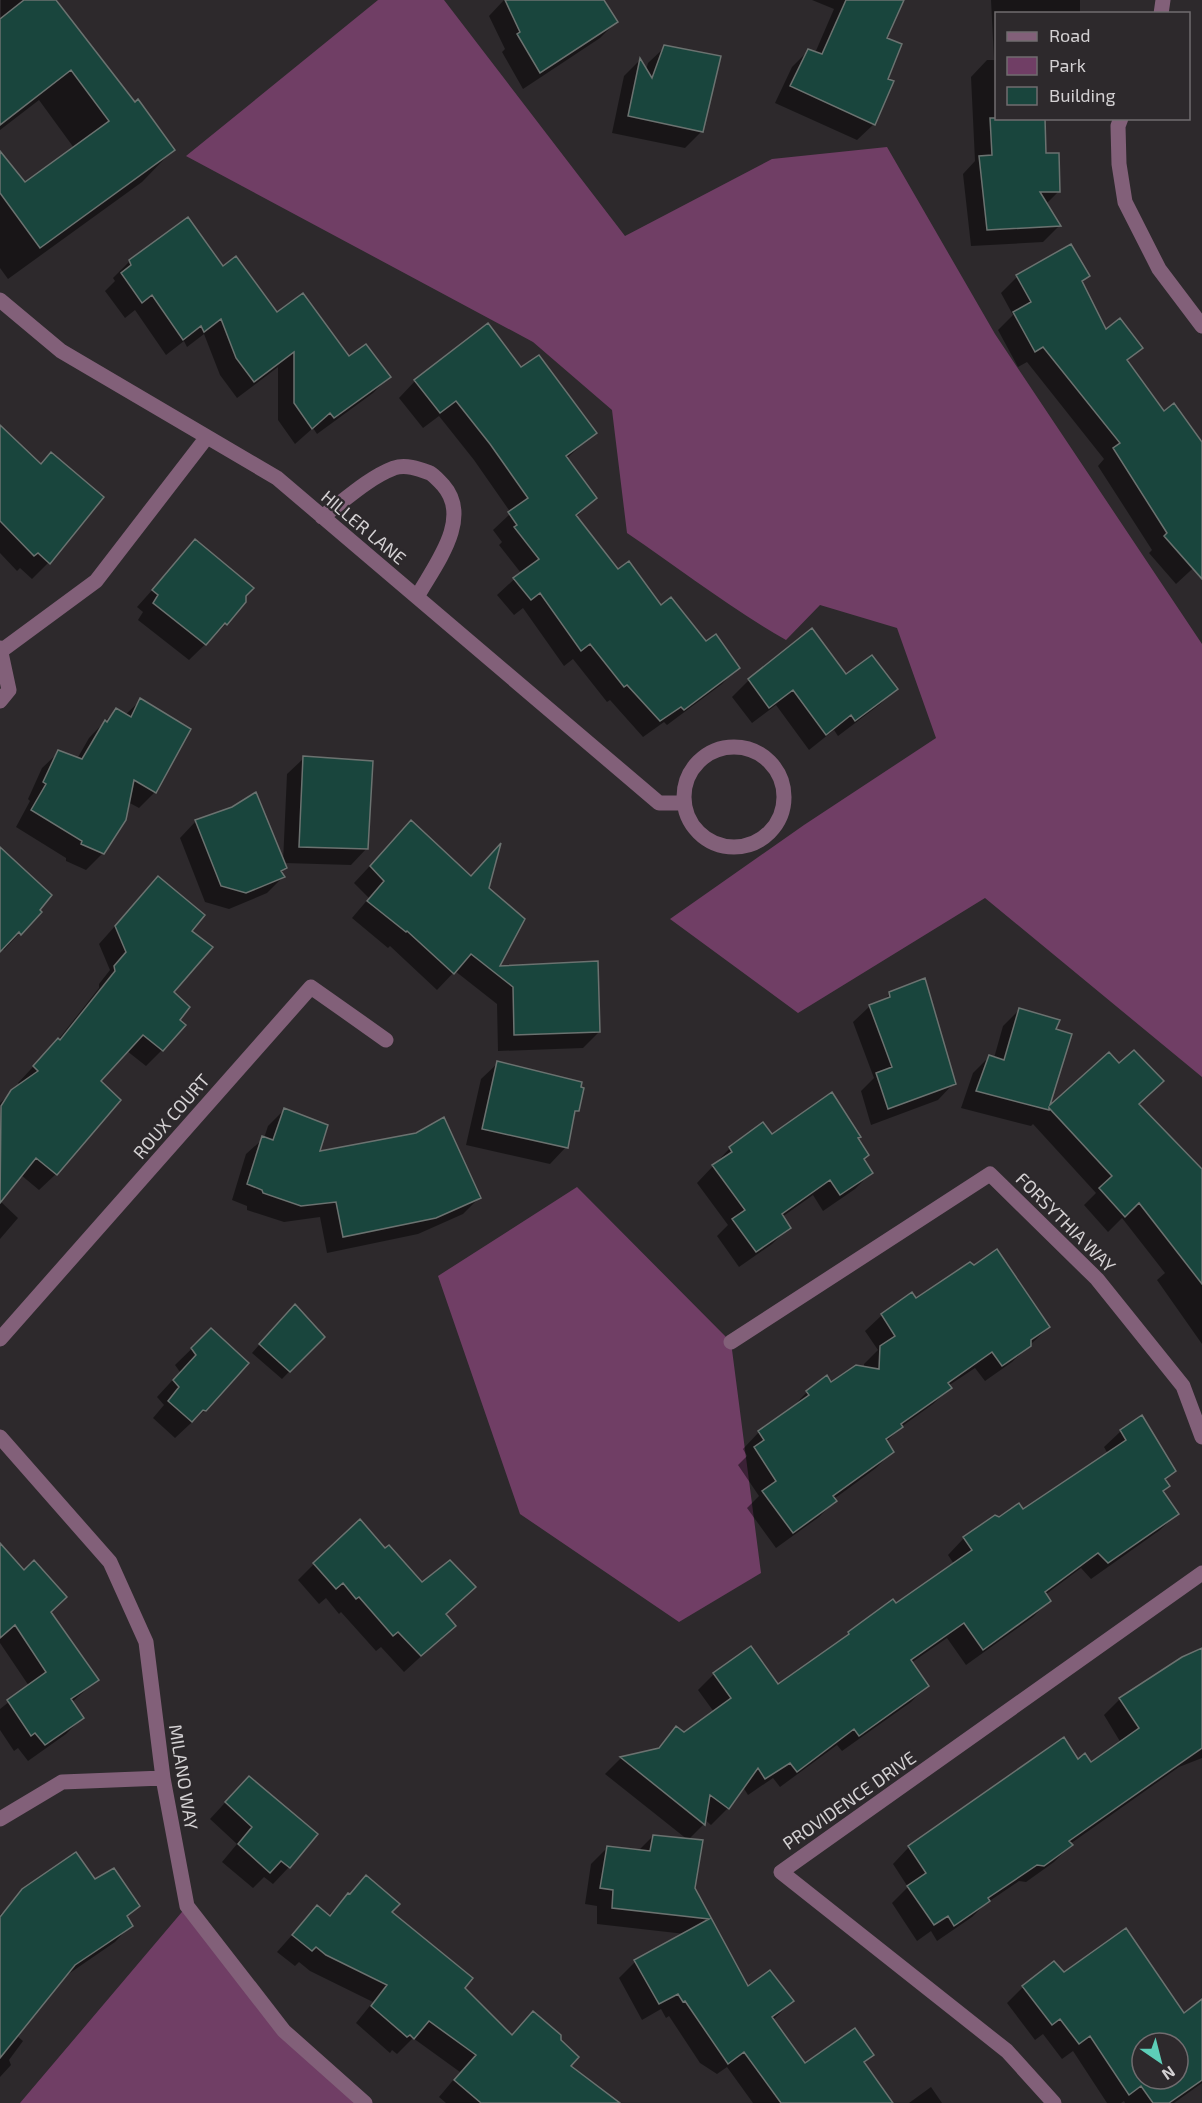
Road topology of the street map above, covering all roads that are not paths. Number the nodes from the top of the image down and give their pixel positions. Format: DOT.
graph roads {
  1 [pos="1120,120"];
  2 [pos="0,300"];
  3 [pos="1202,326"];
  4 [pos="207,437"];
  5 [pos="322,517"];
  6 [pos="417,597"];
  7 [pos="0,649"];
  8 [pos="0,701"];
  9 [pos="684,803"];
  10 [pos="386,1040"];
  11 [pos="0,1339"];
  12 [pos="731,1342"];
  13 [pos="0,1437"];
  14 [pos="1202,1437"];
  15 [pos="1202,1573"];
  16 [pos="163,1778"];
  17 [pos="0,1819"];
  18 [pos="365,2103"];
  19 [pos="1054,2103"];
  1 -- 3 [label="street"];
  2 -- 4 [label="street, HILLER LANE"];
  4 -- 5 [label="street, HILLER LANE"];
  4 -- 7 [label="street"];
  5 -- 6 [label="street, HILLER LANE"];
  5 -- 6 [label="street"];
  6 -- 9 [label="street, HILLER LANE"];
  7 -- 8 [label="street"];
  9 -- 9 [label="street"];
  10 -- 11 [label="street, ROUX COURT"];
  12 -- 14 [label="street, FORSYTHIA WAY"];
  13 -- 16 [label="street, MILANO WAY"];
  15 -- 19 [label="street, PROVIDENCE DRIVE"];
  16 -- 17 [label="street"];
  16 -- 18 [label="street, MILANO WAY"];
}
